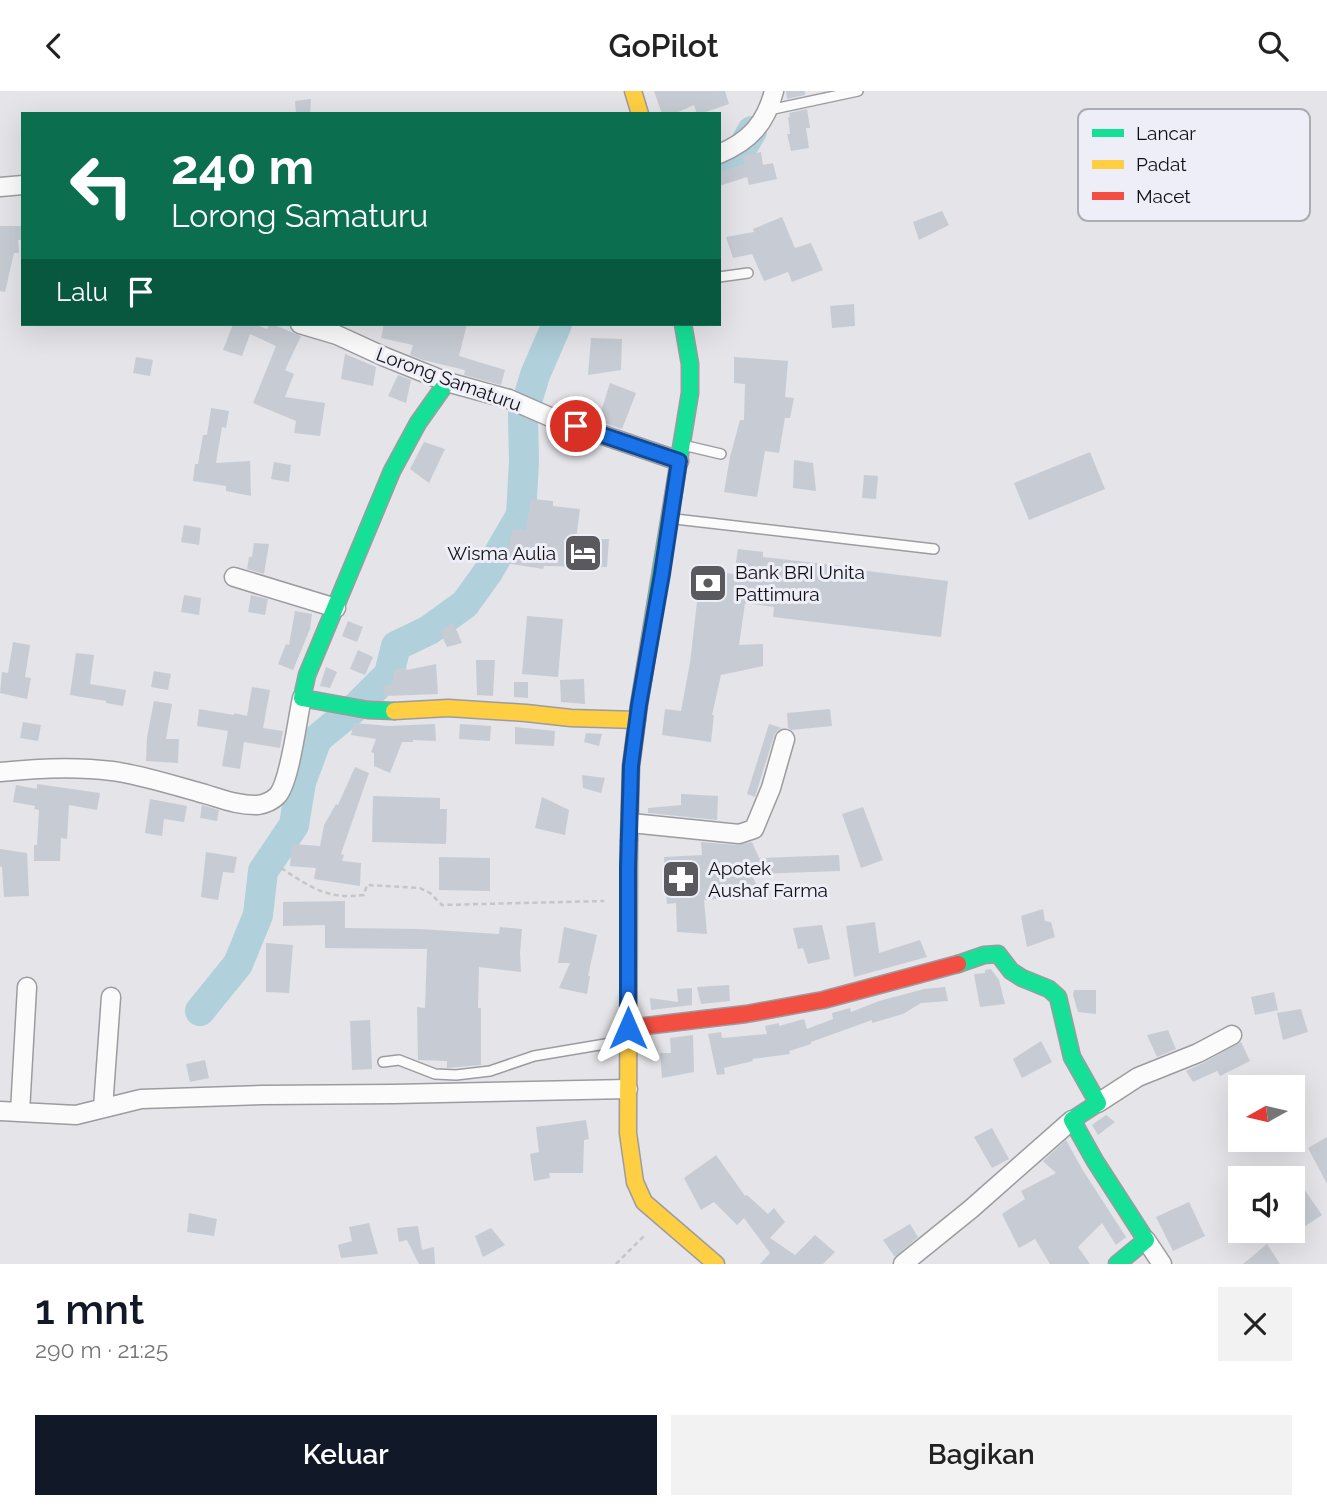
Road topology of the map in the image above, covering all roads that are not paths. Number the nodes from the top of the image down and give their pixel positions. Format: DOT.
graph roads {
  1 [pos="633,91"];
  2 [pos="774,91"];
  3 [pos="858,91"];
  4 [pos="769,110"];
  5 [pos="639,112"];
  6 [pos="721,153"];
  7 [pos="21,185"];
  8 [pos="0,187"];
  9 [pos="748,273"];
  10 [pos="721,277"];
  11 [pos="307,326"];
  12 [pos="683,326"];
  13 [pos="447,382"];
  14 [pos="680,453"];
  15 [pos="721,454"];
  16 [pos="669,518"];
  17 [pos="934,549"];
  18 [pos="233,577"];
  19 [pos="336,608"];
  20 [pos="307,699"];
  21 [pos="637,720"];
  22 [pos="785,739"];
  23 [pos="0,772"];
  24 [pos="631,823"];
  25 [pos="27,987"];
  26 [pos="111,997"];
  27 [pos="628,1034"];
  28 [pos="1232,1035"];
  29 [pos="383,1062"];
  30 [pos="628,1089"];
  31 [pos="1098,1103"];
  32 [pos="103,1108"];
  33 [pos="0,1111"];
  34 [pos="20,1112"];
  35 [pos="1072,1119"];
  36 [pos="1146,1240"];
  37 [pos="716,1264"];
  38 [pos="903,1264"];
  39 [pos="1116,1264"];
  40 [pos="1162,1264"];
  1 -- 5 [label="main road"];
  2 -- 4 [label="street"];
  3 -- 4 [label="lane"];
  4 -- 6 [label="street"];
  7 -- 8 [label="street"];
  9 -- 10 [label="lane"];
  11 -- 13 [label="street, Lorong Samaturu"];
  12 -- 14 [label="main road"];
  13 -- 14 [label="street, Lorong Samaturu"];
  13 -- 19 [label="main road"];
  14 -- 15 [label="lane"];
  14 -- 16 [label="main road"];
  16 -- 17 [label="lane"];
  16 -- 21 [label="main road"];
  18 -- 19 [label="street"];
  19 -- 20 [label="main road"];
  20 -- 21 [label="main road"];
  20 -- 23 [label="street"];
  21 -- 24 [label="main road"];
  22 -- 24 [label="street"];
  24 -- 27 [label="main road"];
  25 -- 34 [label="street"];
  26 -- 32 [label="street"];
  27 -- 29 [label="lane"];
  27 -- 30 [label="main road"];
  27 -- 31 [label="main road"];
  28 -- 31 [label="street"];
  30 -- 32 [label="street"];
  30 -- 37 [label="main road"];
  31 -- 35 [label="main road"];
  32 -- 34 [label="street"];
  33 -- 34 [label="street"];
  35 -- 36 [label="main road"];
  35 -- 38 [label="street"];
  36 -- 39 [label="main road"];
  36 -- 40 [label="street"];
}
